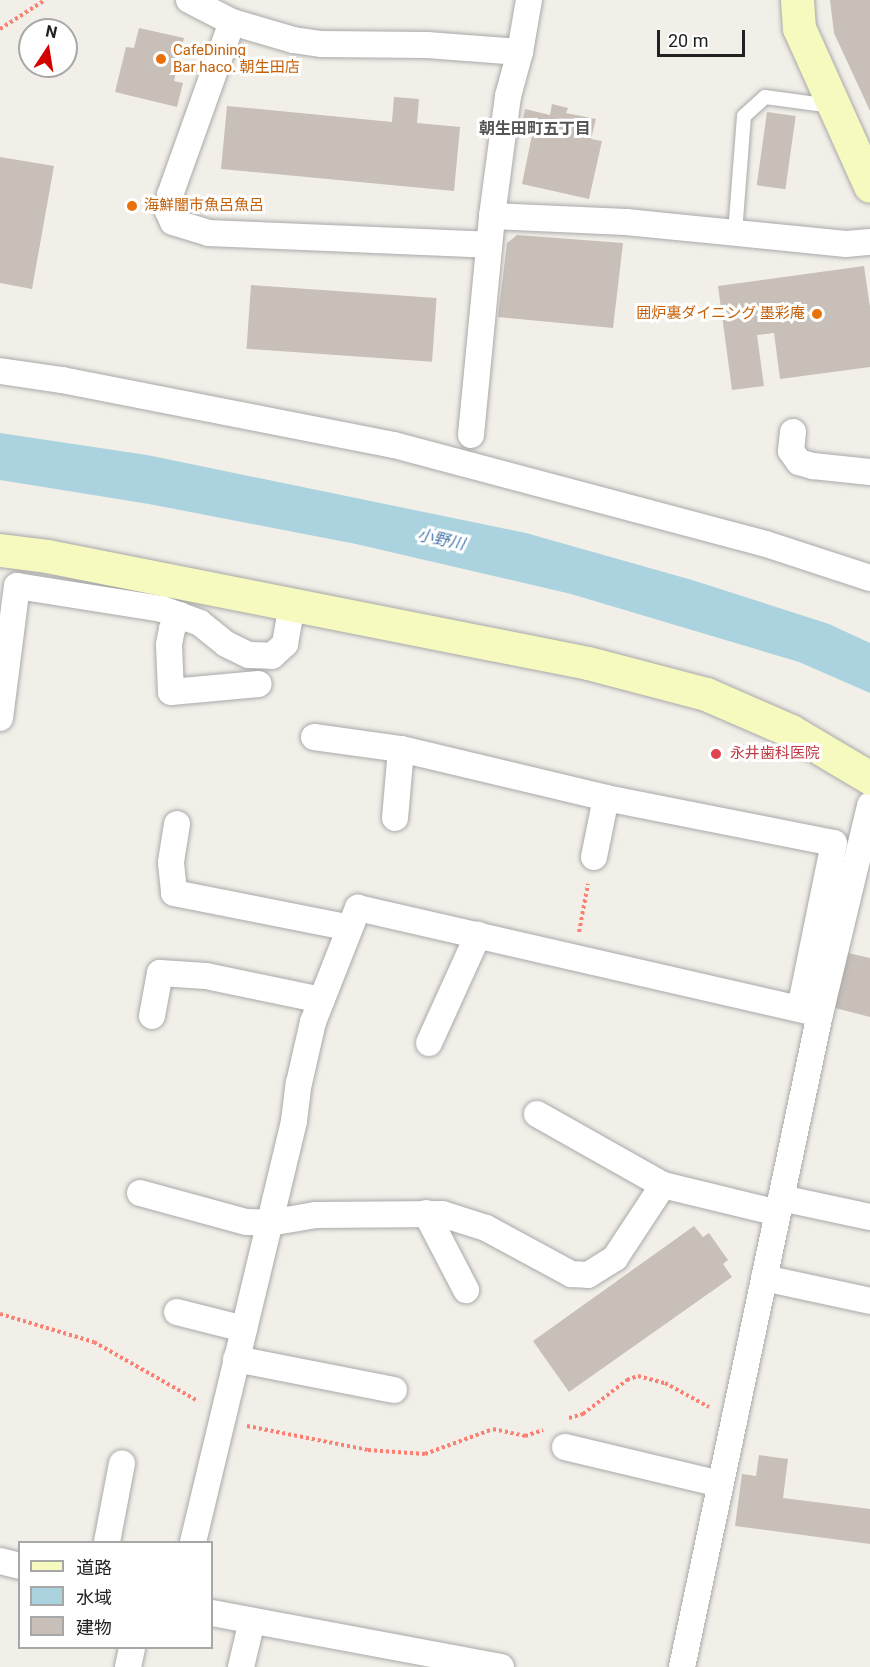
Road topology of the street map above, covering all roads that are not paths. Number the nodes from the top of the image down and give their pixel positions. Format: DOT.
graph roads {
  1 [pos="189,0"];
  2 [pos="529,0"];
  3 [pos="797,0"];
  4 [pos="232,22"];
  5 [pos="520,52"];
  6 [pos="834,106"];
  7 [pos="870,186"];
  8 [pos="492,216"];
  9 [pos="735,233"];
  10 [pos="870,242"];
  11 [pos="489,245"];
  12 [pos="0,371"];
  13 [pos="793,432"];
  14 [pos="471,435"];
  15 [pos="870,472"];
  16 [pos="0,550"];
  17 [pos="870,578"];
  18 [pos="9,585"];
  19 [pos="292,606"];
  20 [pos="180,615"];
  21 [pos="6,618"];
  22 [pos="259,684"];
  23 [pos="0,718"];
  24 [pos="314,737"];
  25 [pos="401,749"];
  26 [pos="870,778"];
  27 [pos="606,798"];
  28 [pos="870,805"];
  29 [pos="395,818"];
  30 [pos="177,825"];
  31 [pos="594,857"];
  32 [pos="350,928"];
  33 [pos="478,935"];
  34 [pos="322,1000"];
  35 [pos="810,1011"];
  36 [pos="152,1016"];
  37 [pos="429,1043"];
  38 [pos="537,1114"];
  39 [pos="663,1185"];
  40 [pos="140,1193"];
  41 [pos="779,1205"];
  42 [pos="426,1213"];
  43 [pos="870,1217"];
  44 [pos="269,1223"];
  45 [pos="764,1278"];
  46 [pos="466,1290"];
  47 [pos="870,1301"];
  48 [pos="177,1312"];
  49 [pos="244,1329"];
  50 [pos="237,1359"];
  51 [pos="394,1390"];
  52 [pos="565,1447"];
  53 [pos="122,1463"];
  54 [pos="720,1484"];
  55 [pos="107,1541"];
  56 [pos="193,1541"];
  57 [pos="213,1613"];
  58 [pos="252,1621"];
  59 [pos="132,1649"];
  60 [pos="128,1667"];
  61 [pos="241,1667"];
  62 [pos="501,1667"];
  63 [pos="682,1667"];
  1 -- 4 [label="street"];
  2 -- 5 [label="street"];
  3 -- 6 [label="street"];
  4 -- 5 [label="street"];
  4 -- 11 [label="street"];
  5 -- 8 [label="street"];
  6 -- 7 [label="street"];
  6 -- 9 [label="lane"];
  8 -- 9 [label="street"];
  8 -- 11 [label="street"];
  9 -- 10 [label="street"];
  11 -- 14 [label="street"];
  12 -- 17 [label="street"];
  13 -- 15 [label="street"];
  16 -- 19 [label="street"];
  18 -- 20 [label="street"];
  18 -- 21 [label="street"];
  19 -- 20 [label="street"];
  19 -- 26 [label="street"];
  20 -- 22 [label="street"];
  21 -- 23 [label="street"];
  24 -- 25 [label="street"];
  25 -- 27 [label="street"];
  25 -- 29 [label="street"];
  27 -- 31 [label="street"];
  27 -- 35 [label="street"];
  28 -- 35 [label="street"];
  30 -- 32 [label="street"];
  32 -- 33 [label="street"];
  32 -- 34 [label="street"];
  33 -- 35 [label="street"];
  33 -- 37 [label="street"];
  34 -- 36 [label="street"];
  34 -- 44 [label="street"];
  35 -- 41 [label="street"];
  38 -- 39 [label="street"];
  39 -- 41 [label="street"];
  39 -- 42 [label="street"];
  40 -- 44 [label="street"];
  41 -- 43 [label="street"];
  41 -- 45 [label="street"];
  42 -- 44 [label="street"];
  42 -- 46 [label="street"];
  44 -- 49 [label="street"];
  45 -- 47 [label="street"];
  45 -- 54 [label="street"];
  48 -- 49 [label="street"];
  49 -- 50 [label="street"];
  50 -- 51 [label="street"];
  50 -- 56 [label="street"];
  52 -- 54 [label="street"];
  53 -- 55 [label="street"];
  54 -- 63 [label="street"];
  57 -- 58 [label="street"];
  58 -- 61 [label="street"];
  58 -- 62 [label="street"];
  59 -- 60 [label="street"];
}
